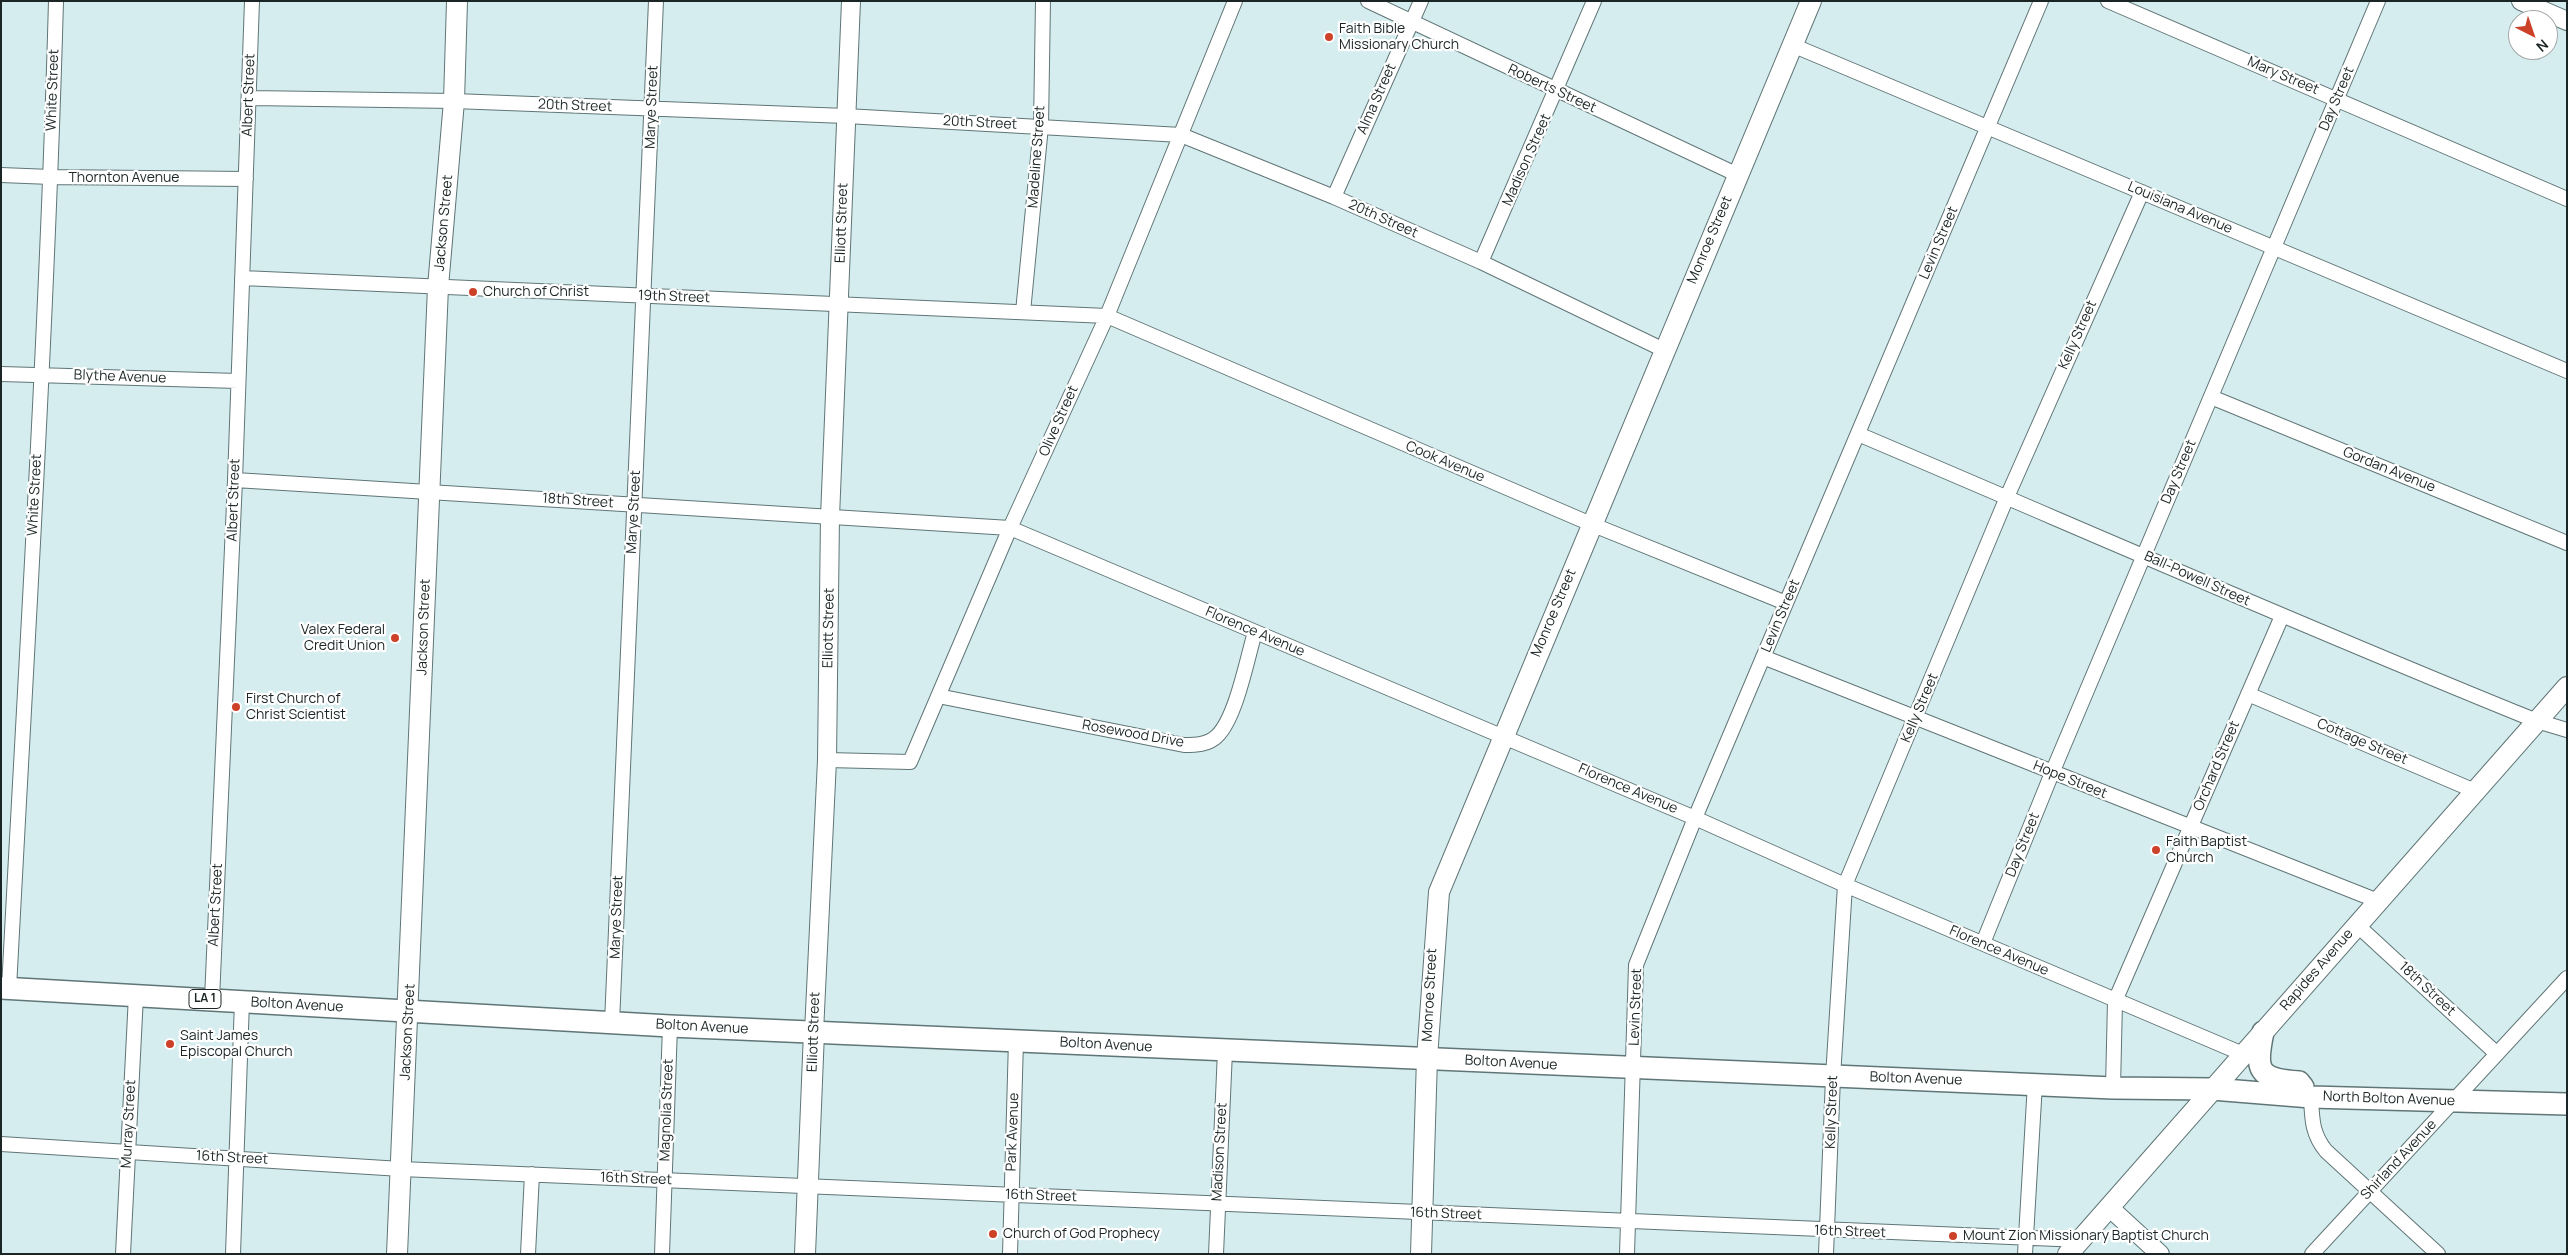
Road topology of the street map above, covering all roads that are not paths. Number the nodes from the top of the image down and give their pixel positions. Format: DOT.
graph roads {
  1 [pos="56,1"];
  2 [pos="252,1"];
  3 [pos="456,1"];
  4 [pos="656,1"];
  5 [pos="851,1"];
  6 [pos="1043,1"];
  7 [pos="1235,1"];
  8 [pos="1368,1"];
  9 [pos="1420,1"];
  10 [pos="1594,1"];
  11 [pos="1811,1"];
  12 [pos="2041,1"];
  13 [pos="2108,1"];
  14 [pos="2378,1"];
  15 [pos="2521,1"];
  16 [pos="1412,21"];
  17 [pos="2567,21"];
  18 [pos="1792,45"];
  19 [pos="1557,92"];
  20 [pos="250,98"];
  21 [pos="2337,98"];
  22 [pos="454,102"];
  23 [pos="652,110"];
  24 [pos="846,116"];
  25 [pos="1041,126"];
  26 [pos="1988,127"];
  27 [pos="1181,135"];
  28 [pos="1,175"];
  29 [pos="1738,175"];
  30 [pos="51,178"];
  31 [pos="246,179"];
  32 [pos="2142,192"];
  33 [pos="1334,197"];
  34 [pos="2567,199"];
  35 [pos="2274,248"];
  36 [pos="1482,262"];
  37 [pos="242,278"];
  38 [pos="438,287"];
  39 [pos="645,296"];
  40 [pos="839,304"];
  41 [pos="1022,312"];
  42 [pos="1107,316"];
  43 [pos="1664,350"];
  44 [pos="2567,371"];
  45 [pos="1,374"];
  46 [pos="42,375"];
  47 [pos="238,381"];
  48 [pos="2211,397"];
  49 [pos="1858,434"];
  50 [pos="235,480"];
  51 [pos="430,492"];
  52 [pos="2007,497"];
  53 [pos="634,505"];
  54 [pos="830,517"];
  55 [pos="1591,524"];
  56 [pos="1010,528"];
  57 [pos="2567,543"];
  58 [pos="2144,555"];
  59 [pos="1786,603"];
  60 [pos="2282,616"];
  61 [pos="1255,632"];
  62 [pos="1763,657"];
  63 [pos="2567,687"];
  64 [pos="2248,694"];
  65 [pos="938,696"];
  66 [pos="1916,718"];
  67 [pos="2537,721"];
  68 [pos="2567,730"];
  69 [pos="1502,736"];
  70 [pos="827,760"];
  71 [pos="2052,773"];
  72 [pos="2475,791"];
  73 [pos="1695,818"];
  74 [pos="2190,828"];
  75 [pos="1845,885"];
  76 [pos="2378,901"];
  77 [pos="2357,925"];
  78 [pos="1983,943"];
  79 [pos="2567,978"];
  80 [pos="5,988"];
  81 [pos="136,995"];
  82 [pos="212,999"];
  83 [pos="242,1001"];
  84 [pos="2115,1001"];
  85 [pos="409,1011"];
  86 [pos="612,1023"];
  87 [pos="670,1026"];
  88 [pos="814,1032"];
  89 [pos="2263,1032"];
  90 [pos="1016,1040"];
  91 [pos="1224,1051"];
  92 [pos="2243,1054"];
  93 [pos="2497,1054"];
  94 [pos="1427,1058"];
  95 [pos="1634,1069"];
  96 [pos="1833,1077"];
  97 [pos="2035,1083"];
  98 [pos="2112,1088"];
  99 [pos="2212,1089"];
  100 [pos="2311,1097"];
  101 [pos="2454,1101"];
  102 [pos="2567,1104"];
  103 [pos="1,1144"];
  104 [pos="128,1152"];
  105 [pos="235,1158"];
  106 [pos="401,1169"];
  107 [pos="532,1174"];
  108 [pos="665,1180"];
  109 [pos="807,1186"];
  110 [pos="2370,1192"];
  111 [pos="1011,1195"];
  112 [pos="1217,1204"];
  113 [pos="2110,1208"];
  114 [pos="1423,1213"];
  115 [pos="1629,1222"];
  116 [pos="1828,1231"];
  117 [pos="2026,1239"];
  118 [pos="2075,1247"];
  119 [pos="123,1254"];
  120 [pos="233,1254"];
  121 [pos="397,1254"];
  122 [pos="528,1254"];
  123 [pos="662,1254"];
  124 [pos="805,1254"];
  125 [pos="1010,1254"];
  126 [pos="1216,1254"];
  127 [pos="1421,1254"];
  128 [pos="1627,1254"];
  129 [pos="1826,1254"];
  130 [pos="2025,1254"];
  131 [pos="2160,1254"];
  132 [pos="2312,1254"];
  133 [pos="2438,1254"];
  1 -- 30 [label="street, White Street"];
  2 -- 20 [label="street, Albert Street"];
  3 -- 22 [label="main road, Jackson Street"];
  4 -- 23 [label="street, Marye Street"];
  5 -- 24 [label="street, Elliott Street"];
  6 -- 25 [label="street, Madeline Street"];
  7 -- 27 [label="street, Olive Street"];
  8 -- 16 [label="street, Roberts Street"];
  9 -- 16 [label="street, Alma Street"];
  10 -- 19 [label="street, Madison Street"];
  11 -- 18 [label="main road, Monroe Street"];
  12 -- 26 [label="street, Levin Street"];
  13 -- 21 [label="street, Mary Street"];
  14 -- 21 [label="street, Day Street"];
  15 -- 17 [label="street"];
  16 -- 19 [label="street, Roberts Street"];
  16 -- 33 [label="street, Alma Street"];
  18 -- 26 [label="street, Louisiana Avenue"];
  18 -- 29 [label="main road, Monroe Street"];
  19 -- 29 [label="street, Roberts Street"];
  19 -- 36 [label="street, Madison Street"];
  20 -- 22 [label="street, 20th Street"];
  20 -- 31 [label="street, Albert Street"];
  21 -- 34 [label="street, Mary Street"];
  21 -- 35 [label="street, Day Street"];
  22 -- 23 [label="street, 20th Street"];
  22 -- 38 [label="main road, Jackson Street"];
  23 -- 24 [label="street, 20th Street"];
  23 -- 39 [label="street, Marye Street"];
  24 -- 25 [label="street, 20th Street"];
  24 -- 40 [label="street, Elliott Street"];
  25 -- 27 [label="street, 20th Street"];
  25 -- 41 [label="street, Madeline Street"];
  26 -- 32 [label="street, Louisiana Avenue"];
  26 -- 49 [label="street, Levin Street"];
  27 -- 33 [label="street, 20th Street"];
  27 -- 42 [label="street, Olive Street"];
  28 -- 30 [label="street, Thornton Avenue"];
  29 -- 43 [label="main road, Monroe Street"];
  30 -- 31 [label="street, Thornton Avenue"];
  30 -- 46 [label="street, White Street"];
  31 -- 37 [label="street, Albert Street"];
  32 -- 35 [label="street, Louisiana Avenue"];
  32 -- 52 [label="street, Kelly Street"];
  33 -- 36 [label="street, 20th Street"];
  35 -- 44 [label="street, Louisiana Avenue"];
  35 -- 48 [label="street, Day Street"];
  36 -- 43 [label="street, 20th Street"];
  37 -- 38 [label="street, 19th Street"];
  37 -- 47 [label="street, Albert Street"];
  38 -- 39 [label="street, 19th Street"];
  38 -- 51 [label="main road, Jackson Street"];
  39 -- 40 [label="street, 19th Street"];
  39 -- 53 [label="street, Marye Street"];
  40 -- 41 [label="street, 19th Street"];
  40 -- 54 [label="street, Elliott Street"];
  41 -- 42 [label="street, 19th Street"];
  42 -- 55 [label="street, Cook Avenue"];
  42 -- 56 [label="street, Olive Street"];
  43 -- 55 [label="main road, Monroe Street"];
  45 -- 46 [label="street, Blythe Avenue"];
  46 -- 47 [label="street, Blythe Avenue"];
  46 -- 80 [label="street, White Street"];
  47 -- 50 [label="street, Albert Street"];
  48 -- 57 [label="street, Gordan Avenue"];
  48 -- 58 [label="street, Day Street"];
  49 -- 52 [label="street, Ball-Powell Street"];
  49 -- 59 [label="street, Levin Street"];
  50 -- 51 [label="street, 18th Street"];
  50 -- 82 [label="street, Albert Street"];
  51 -- 53 [label="street, 18th Street"];
  51 -- 85 [label="main road, Jackson Street"];
  52 -- 58 [label="street, Ball-Powell Street"];
  52 -- 66 [label="street, Kelly Street"];
  53 -- 54 [label="street, 18th Street"];
  53 -- 86 [label="street, Marye Street"];
  54 -- 56 [label="street, 18th Street"];
  54 -- 70 [label="street, Elliott Street"];
  55 -- 59 [label="street, Cook Avenue"];
  55 -- 69 [label="main road, Monroe Street"];
  56 -- 61 [label="street, Florence Avenue"];
  56 -- 65 [label="street, Olive Street"];
  58 -- 60 [label="street, Ball-Powell Street"];
  58 -- 71 [label="street, Day Street"];
  59 -- 62 [label="street, Levin Street"];
  60 -- 64 [label="street, Orchard Street"];
  60 -- 67 [label="street, Ball-Powell Street"];
  61 -- 65 [label="street, Rosewood Drive"];
  61 -- 69 [label="street, Florence Avenue"];
  62 -- 66 [label="street, Hope Street"];
  62 -- 73 [label="street, Levin Street"];
  63 -- 67 [label="main road, Rapides Avenue"];
  64 -- 72 [label="street, Cottage Street"];
  64 -- 74 [label="street, Orchard Street"];
  65 -- 70 [label="street, Olive Street"];
  66 -- 71 [label="street, Hope Street"];
  66 -- 75 [label="street, Kelly Street"];
  67 -- 68 [label="street, Ball-Powell Street"];
  67 -- 72 [label="main road, Rapides Avenue"];
  69 -- 73 [label="street, Florence Avenue"];
  69 -- 94 [label="main road, Monroe Street"];
  70 -- 88 [label="street, Elliott Street"];
  71 -- 74 [label="street, Hope Street"];
  71 -- 78 [label="street, Day Street"];
  72 -- 76 [label="main road, Rapides Avenue"];
  73 -- 75 [label="street, Florence Avenue"];
  73 -- 95 [label="street, Levin Street"];
  74 -- 76 [label="street, Hope Street"];
  74 -- 84 [label="street, Orchard Street"];
  75 -- 78 [label="street, Florence Avenue"];
  75 -- 96 [label="street, Kelly Street"];
  76 -- 77 [label="main road, Rapides Avenue"];
  77 -- 89 [label="main road, Rapides Avenue"];
  77 -- 93 [label="street, 18th Street"];
  78 -- 84 [label="street, Florence Avenue"];
  79 -- 93 [label="street, Shirland Avenue"];
  80 -- 81 [label="main road, Bolton Avenue / LA 1"];
  81 -- 82 [label="main road, Bolton Avenue / LA 1"];
  81 -- 104 [label="street, Murray Street"];
  82 -- 83 [label="main road, Bolton Avenue / LA 1"];
  83 -- 85 [label="main road, Bolton Avenue / LA 1"];
  83 -- 105 [label="street"];
  84 -- 92 [label="street, Florence Avenue"];
  84 -- 98 [label="street, Orchard Street"];
  85 -- 86 [label="main road, Bolton Avenue"];
  85 -- 106 [label="main road, Jackson Street"];
  86 -- 87 [label="main road, Bolton Avenue"];
  87 -- 88 [label="main road, Bolton Avenue"];
  87 -- 108 [label="street, Magnolia Street"];
  88 -- 90 [label="main road, Bolton Avenue"];
  88 -- 109 [label="main road, Elliott Street"];
  89 -- 92 [label="main road, Rapides Avenue"];
  89 -- 100 [label="main road"];
  90 -- 91 [label="main road, Bolton Avenue"];
  90 -- 111 [label="street, Park Avenue"];
  91 -- 94 [label="main road, Bolton Avenue"];
  91 -- 112 [label="street, Madison Street"];
  92 -- 99 [label="main road, Rapides Avenue"];
  93 -- 101 [label="street, Shirland Avenue"];
  94 -- 95 [label="main road, Bolton Avenue"];
  94 -- 114 [label="main road, Monroe Street"];
  95 -- 96 [label="main road, Bolton Avenue"];
  95 -- 115 [label="street, Levin Street"];
  96 -- 97 [label="main road, Bolton Avenue"];
  96 -- 116 [label="street, Kelly Street"];
  97 -- 98 [label="main road, Bolton Avenue"];
  97 -- 117 [label="street"];
  98 -- 99 [label="main road, Bolton Avenue"];
  99 -- 100 [label="main road, North Bolton Avenue"];
  99 -- 113 [label="main road, Rapides Avenue"];
  100 -- 101 [label="main road, North Bolton Avenue"];
  100 -- 110 [label="street"];
  101 -- 102 [label="main road, North Bolton Avenue"];
  101 -- 110 [label="street, Shirland Avenue"];
  103 -- 104 [label="street, 16th Street"];
  104 -- 105 [label="street, 16th Street"];
  104 -- 119 [label="street, Murray Street"];
  105 -- 106 [label="street, 16th Street"];
  105 -- 120 [label="street"];
  106 -- 107 [label="street, 16th Street"];
  106 -- 121 [label="main road, Jackson Street"];
  107 -- 108 [label="street, 16th Street"];
  107 -- 122 [label="street"];
  108 -- 109 [label="street, 16th Street"];
  108 -- 123 [label="street, Magnolia Street"];
  109 -- 111 [label="street, 16th Street"];
  109 -- 124 [label="main road, Elliott Street"];
  110 -- 132 [label="street, Shirland Avenue"];
  110 -- 133 [label="street"];
  111 -- 112 [label="street, 16th Street"];
  111 -- 125 [label="street, Park Avenue"];
  112 -- 114 [label="street, 16th Street"];
  112 -- 126 [label="street, Madison Street"];
  113 -- 118 [label="main road, Rapides Avenue"];
  113 -- 131 [label="street"];
  114 -- 115 [label="street, 16th Street"];
  114 -- 127 [label="main road, Monroe Street"];
  115 -- 116 [label="street, 16th Street"];
  115 -- 128 [label="street, Levin Street"];
  116 -- 117 [label="street, 16th Street"];
  116 -- 129 [label="street, Kelly Street"];
  117 -- 118 [label="street, 16th Street"];
  117 -- 130 [label="street"];
}
